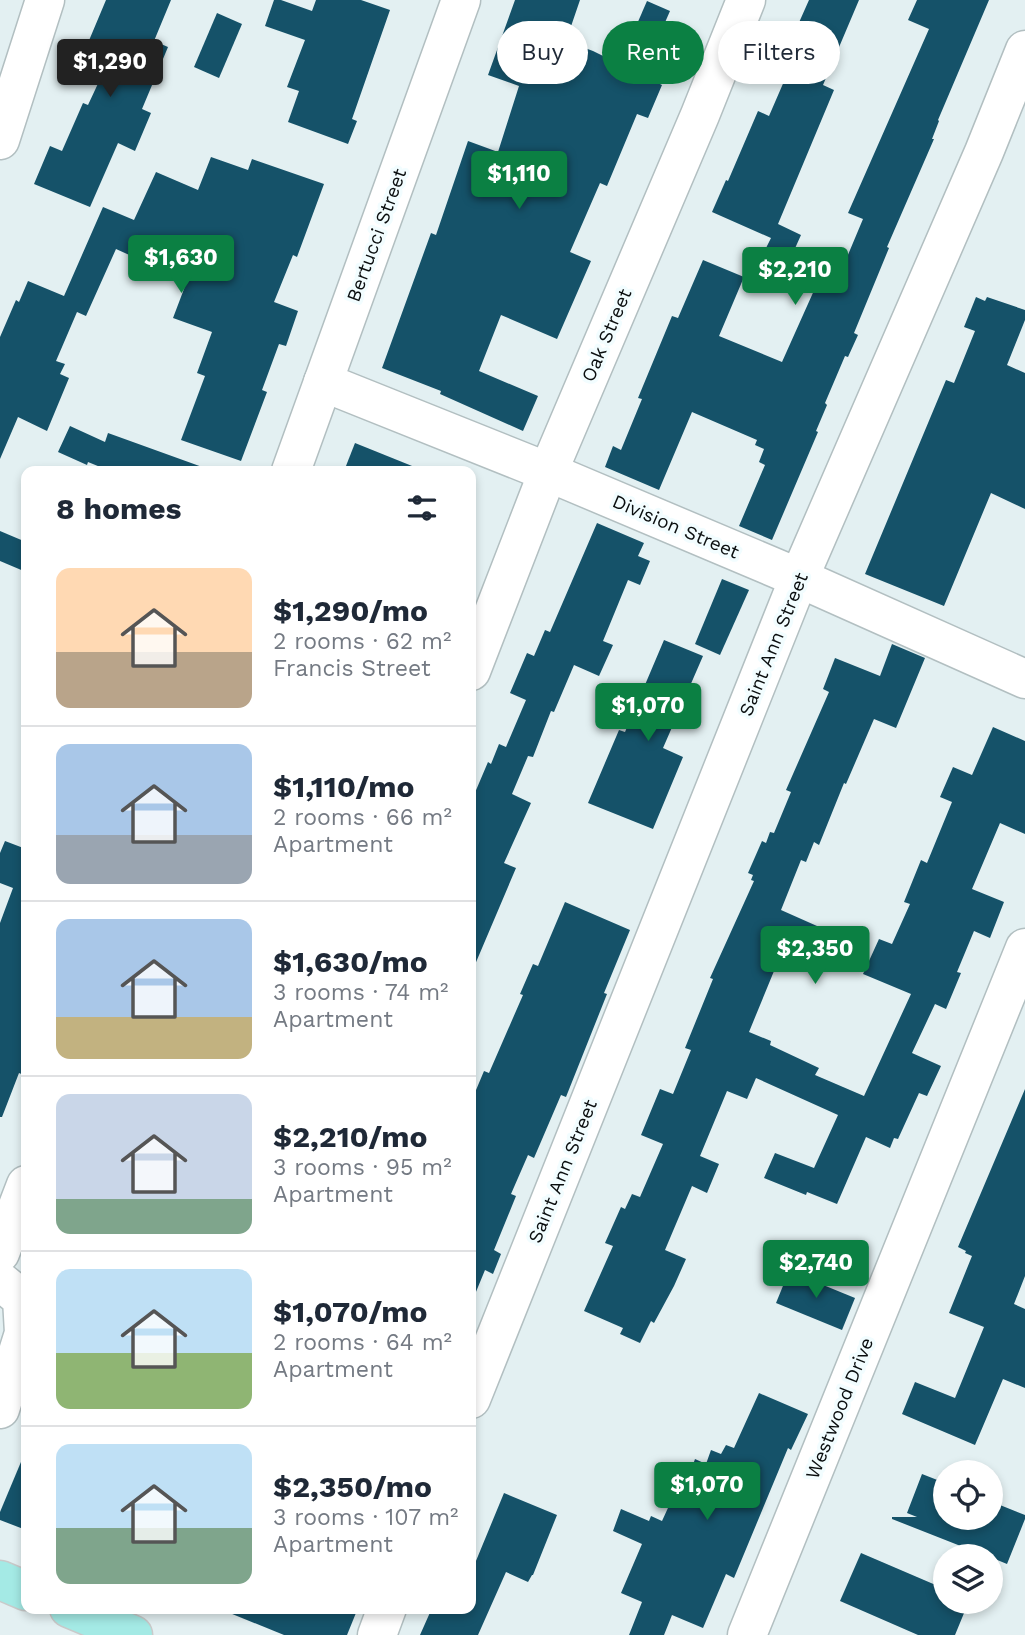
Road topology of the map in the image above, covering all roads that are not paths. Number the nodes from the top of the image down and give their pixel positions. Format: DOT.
graph roads {
  1 [pos="45,0"];
  2 [pos="461,0"];
  3 [pos="746,0"];
  4 [pos="1025,50"];
  5 [pos="0,140"];
  6 [pos="323,382"];
  7 [pos="293,466"];
  8 [pos="548,472"];
  9 [pos="799,578"];
  10 [pos="476,658"];
  11 [pos="1025,679"];
  12 [pos="1025,948"];
  13 [pos="21,1198"];
  14 [pos="0,1253"];
  15 [pos="0,1281"];
  16 [pos="21,1298"];
  17 [pos="21,1342"];
  18 [pos="476,1386"];
  19 [pos="0,1409"];
  20 [pos="0,1580"];
  21 [pos="21,1589"];
  22 [pos="91,1614"];
  23 [pos="385,1614"];
  24 [pos="133,1635"];
  25 [pos="377,1635"];
  26 [pos="747,1635"];
  1 -- 5 [label="street"];
  2 -- 6 [label="street, Bertucci Street"];
  3 -- 8 [label="street, Oak Street"];
  4 -- 9 [label="street, Saint Ann Street"];
  6 -- 7 [label="street, Bertucci Street"];
  6 -- 8 [label="street, Division Street"];
  8 -- 9 [label="street, Division Street"];
  8 -- 10 [label="street, Oak Street"];
  9 -- 11 [label="street, Division Street"];
  9 -- 18 [label="street, Saint Ann Street"];
  12 -- 26 [label="street, Westwood Drive"];
  13 -- 14 [label="street"];
  15 -- 16 [label="street"];
  17 -- 19 [label="street"];
  20 -- 21 [label="main road"];
  22 -- 24 [label="main road"];
  23 -- 25 [label="street"];
}
